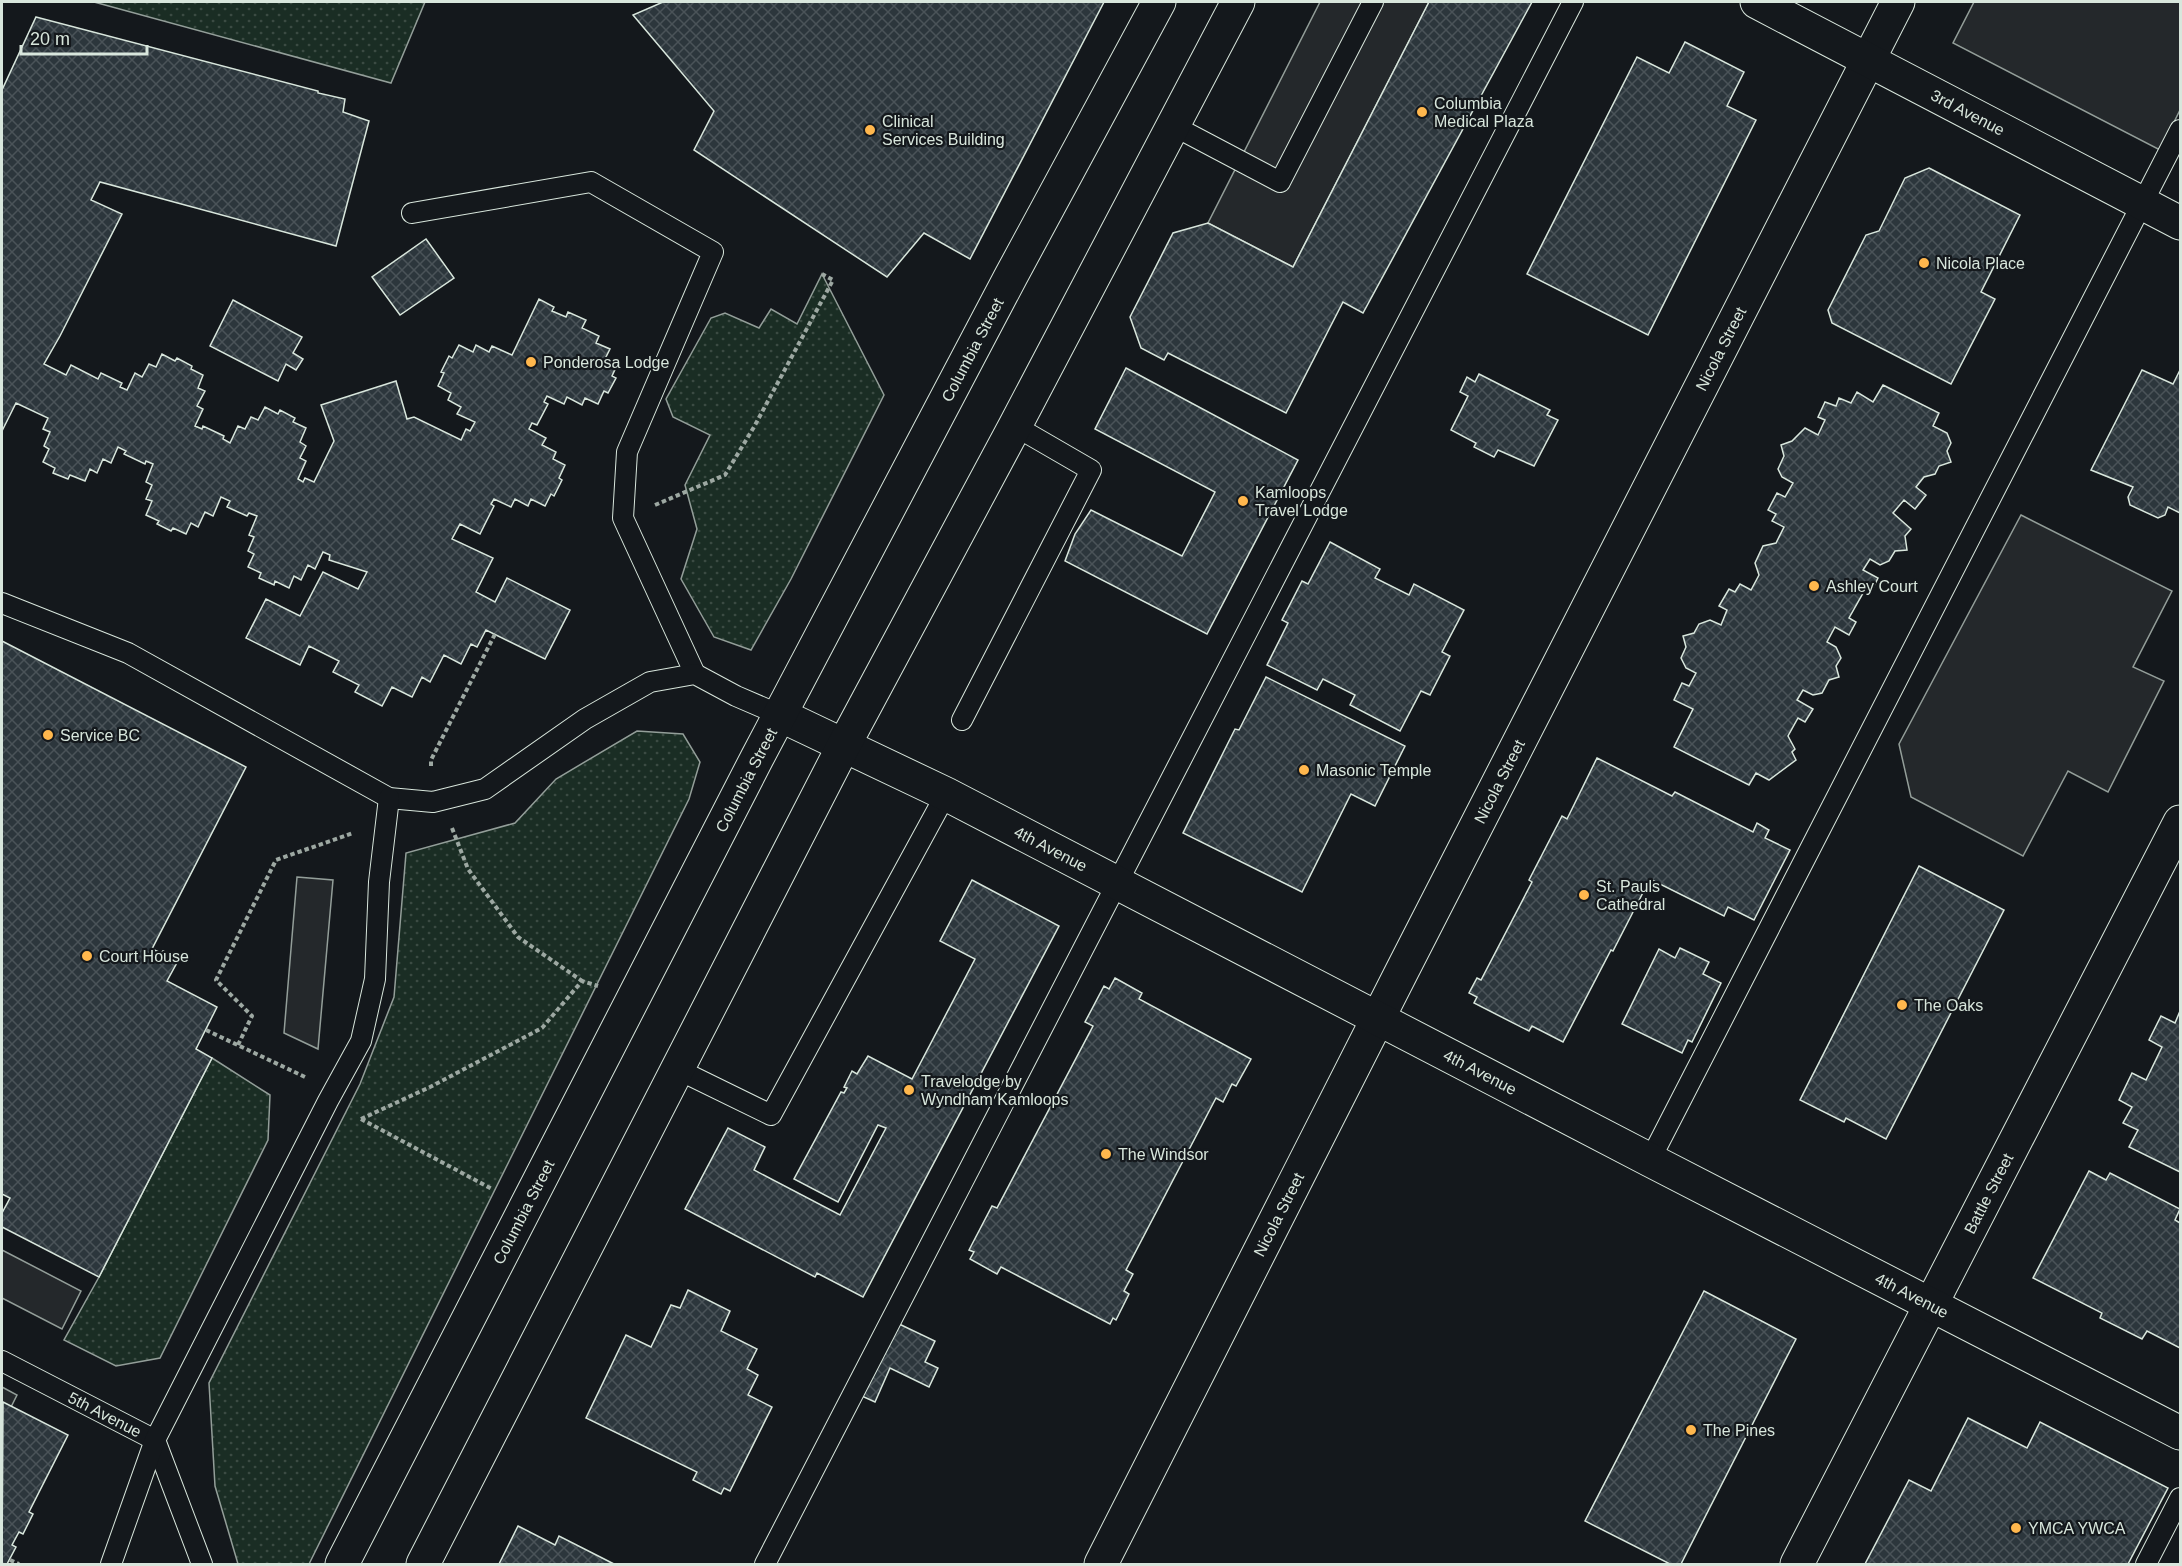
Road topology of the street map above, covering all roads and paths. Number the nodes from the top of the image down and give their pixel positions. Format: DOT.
graph roads {
  1 [pos="1160,2"];
  2 [pos="1238,2"];
  3 [pos="1373,2"];
  4 [pos="1573,2"];
  5 [pos="1757,2"];
  6 [pos="1898,2"];
  7 [pos="1868,59"];
  8 [pos="1172,125"];
  9 [pos="2181,130"];
  10 [pos="2142,204"];
  11 [pos="412,213"];
  12 [pos="2181,223"];
  13 [pos="822,274"];
  14 [pos="1016,426"];
  15 [pos="623,518"];
  16 [pos="2,603"];
  17 [pos="495,634"];
  18 [pos="695,674"];
  19 [pos="780,715"];
  20 [pos="962,720"];
  21 [pos="844,745"];
  22 [pos="431,766"];
  23 [pos="946,794"];
  24 [pos="388,798"];
  25 [pos="449,822"];
  26 [pos="2181,822"];
  27 [pos="358,831"];
  28 [pos="1117,882"];
  29 [pos="582,981"];
  30 [pos="633,1000"];
  31 [pos="1378,1018"];
  32 [pos="206,1030"];
  33 [pos="238,1045"];
  34 [pos="679,1070"];
  35 [pos="309,1079"];
  36 [pos="352,1114"];
  37 [pos="361,1119"];
  38 [pos="1650,1160"];
  39 [pos="501,1193"];
  40 [pos="1931,1304"];
  41 [pos="2,1361"];
  42 [pos="2181,1433"];
  43 [pos="155,1440"];
  44 [pos="2181,1498"];
  45 [pos="10,1560"];
  46 [pos="18,1564"];
  47 [pos="111,1564"];
  48 [pos="202,1564"];
  49 [pos="342,1564"];
  50 [pos="423,1564"];
  51 [pos="765,1564"];
  52 [pos="1101,1564"];
  53 [pos="1797,1564"];
  54 [pos="2146,1564"];
  1 -- 19 [label="street, Columbia Street"];
  2 -- 8 [label="street"];
  3 -- 8 [label="lane"];
  4 -- 28 [label="lane"];
  5 -- 7 [label="street, 3rd Avenue"];
  6 -- 7 [label="street, Nicola Street"];
  7 -- 10 [label="street, 3rd Avenue"];
  7 -- 31 [label="street, Nicola Street"];
  8 -- 14 [label="street"];
  9 -- 10 [label="lane"];
  10 -- 12 [label="street, 3rd Avenue"];
  10 -- 38 [label="lane"];
  11 -- 15 [label="lane"];
  13 -- 15 [label="path"];
  14 -- 20 [label="lane"];
  14 -- 21 [label="street"];
  15 -- 18 [label="lane"];
  16 -- 24 [label="lane"];
  17 -- 22 [label="path"];
  18 -- 19 [label="lane"];
  18 -- 24 [label="lane"];
  19 -- 21 [label="street, 4th Avenue"];
  19 -- 30 [label="street, Columbia Street"];
  21 -- 23 [label="street, 4th Avenue"];
  21 -- 34 [label="street"];
  23 -- 28 [label="street, 4th Avenue"];
  23 -- 34 [label="lane"];
  24 -- 43 [label="lane"];
  25 -- 29 [label="path"];
  26 -- 40 [label="street, Battle Street"];
  27 -- 33 [label="path"];
  28 -- 31 [label="street, 4th Avenue"];
  28 -- 51 [label="lane"];
  29 -- 30 [label="path"];
  29 -- 37 [label="path"];
  30 -- 49 [label="street, Columbia Street"];
  31 -- 38 [label="street, 4th Avenue"];
  31 -- 52 [label="street, Nicola Street"];
  32 -- 33 [label="path"];
  33 -- 35 [label="path"];
  34 -- 50 [label="street"];
  36 -- 37 [label="path"];
  37 -- 39 [label="path"];
  38 -- 40 [label="street, 4th Avenue"];
  40 -- 42 [label="street, 4th Avenue"];
  40 -- 53 [label="street, Battle Street"];
  41 -- 43 [label="lane, 5th Avenue"];
  43 -- 47 [label="lane, 5th Avenue"];
  43 -- 48 [label="lane"];
  44 -- 54 [label="lane"];
  45 -- 46 [label="path"];
}
